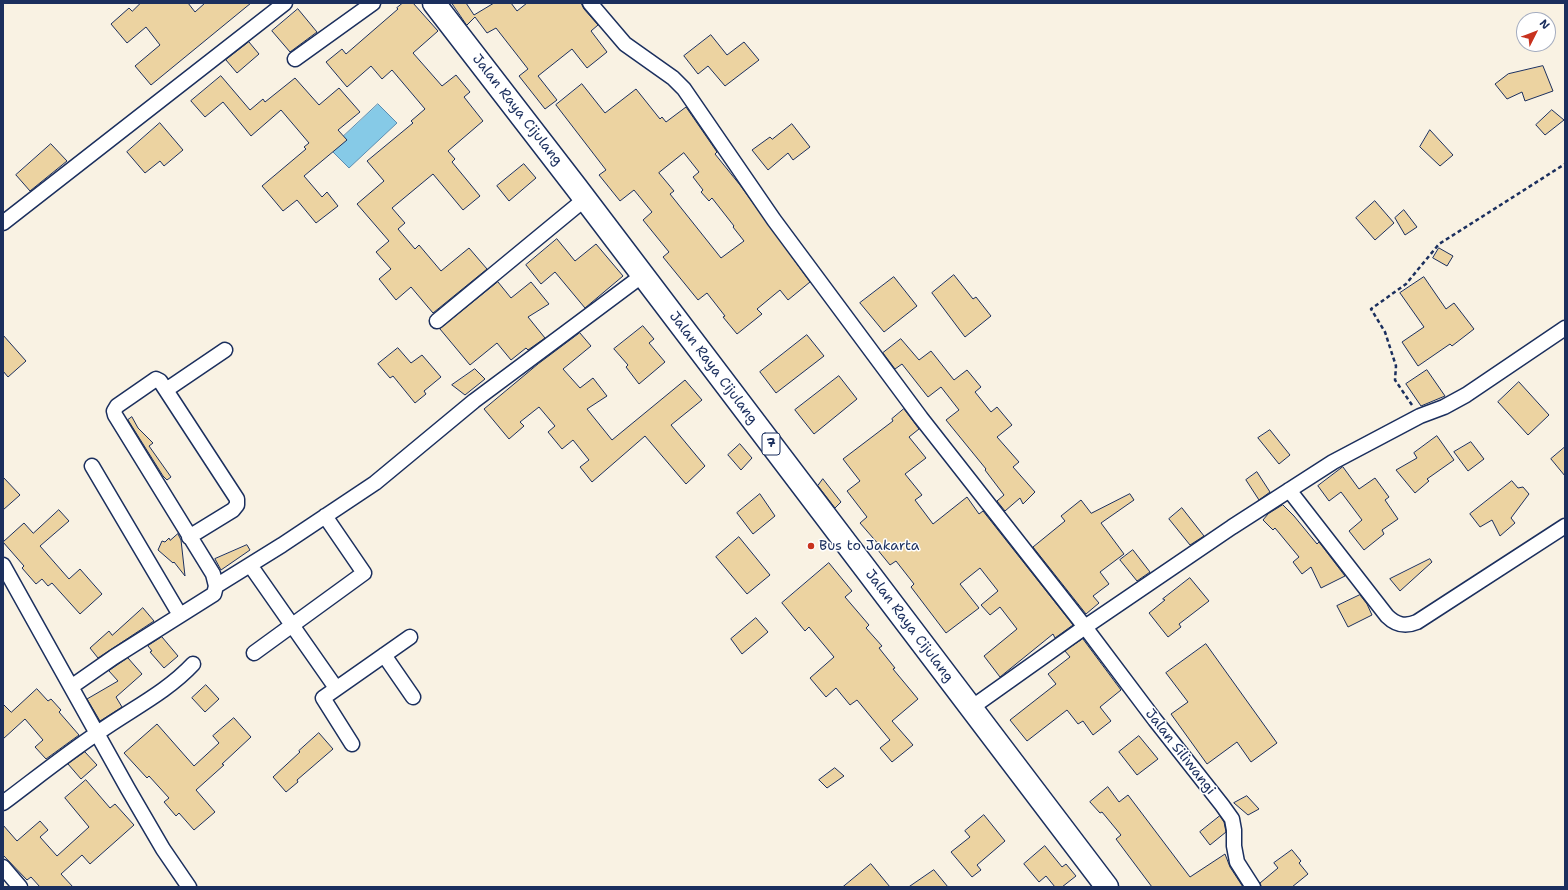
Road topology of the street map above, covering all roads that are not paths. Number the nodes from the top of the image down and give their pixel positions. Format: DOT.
graph roads {
  1 [pos="285,3"];
  2 [pos="373,3"];
  3 [pos="434,3"];
  4 [pos="590,3"];
  5 [pos="295,59"];
  6 [pos="585,199"];
  7 [pos="3,223"];
  8 [pos="643,275"];
  9 [pos="437,321"];
  10 [pos="1565,328"];
  11 [pos="225,350"];
  12 [pos="166,390"];
  13 [pos="92,466"];
  14 [pos="1289,490"];
  15 [pos="325,516"];
  16 [pos="1565,526"];
  17 [pos="189,537"];
  18 [pos="248,562"];
  19 [pos="3,565"];
  20 [pos="215,583"];
  21 [pos="180,615"];
  22 [pos="292,625"];
  23 [pos="1085,627"];
  24 [pos="410,637"];
  25 [pos="254,653"];
  26 [pos="384,655"];
  27 [pos="193,664"];
  28 [pos="71,687"];
  29 [pos="336,688"];
  30 [pos="413,697"];
  31 [pos="972,708"];
  32 [pos="97,733"];
  33 [pos="352,744"];
  34 [pos="3,803"];
  35 [pos="3,867"];
  36 [pos="20,887"];
  37 [pos="189,887"];
  38 [pos="1108,887"];
  39 [pos="1253,887"];
  1 -- 7 [label="street"];
  2 -- 5 [label="street"];
  3 -- 6 [label="highway, Jalan Raya Cijulang / 7"];
  4 -- 23 [label="street, Jalan Siliwangi"];
  6 -- 8 [label="highway, Jalan Raya Cijulang / 7"];
  6 -- 9 [label="street"];
  8 -- 15 [label="street"];
  8 -- 31 [label="highway, Jalan Raya Cijulang / 7"];
  10 -- 14 [label="street"];
  11 -- 12 [label="street"];
  12 -- 17 [label="street"];
  12 -- 17 [label="street"];
  13 -- 21 [label="street"];
  14 -- 16 [label="street"];
  14 -- 23 [label="street"];
  15 -- 18 [label="street"];
  15 -- 22 [label="street"];
  17 -- 20 [label="street"];
  18 -- 20 [label="street"];
  18 -- 22 [label="street"];
  19 -- 28 [label="street"];
  20 -- 21 [label="street"];
  21 -- 28 [label="street"];
  22 -- 25 [label="street"];
  22 -- 29 [label="street"];
  23 -- 31 [label="street"];
  23 -- 39 [label="street, Jalan Siliwangi"];
  24 -- 26 [label="street"];
  26 -- 29 [label="street"];
  26 -- 30 [label="street"];
  27 -- 32 [label="street"];
  28 -- 32 [label="street"];
  29 -- 33 [label="street"];
  31 -- 38 [label="highway, Jalan Raya Cijulang / 7"];
  32 -- 34 [label="street"];
  32 -- 37 [label="street"];
  35 -- 36 [label="street"];
}
